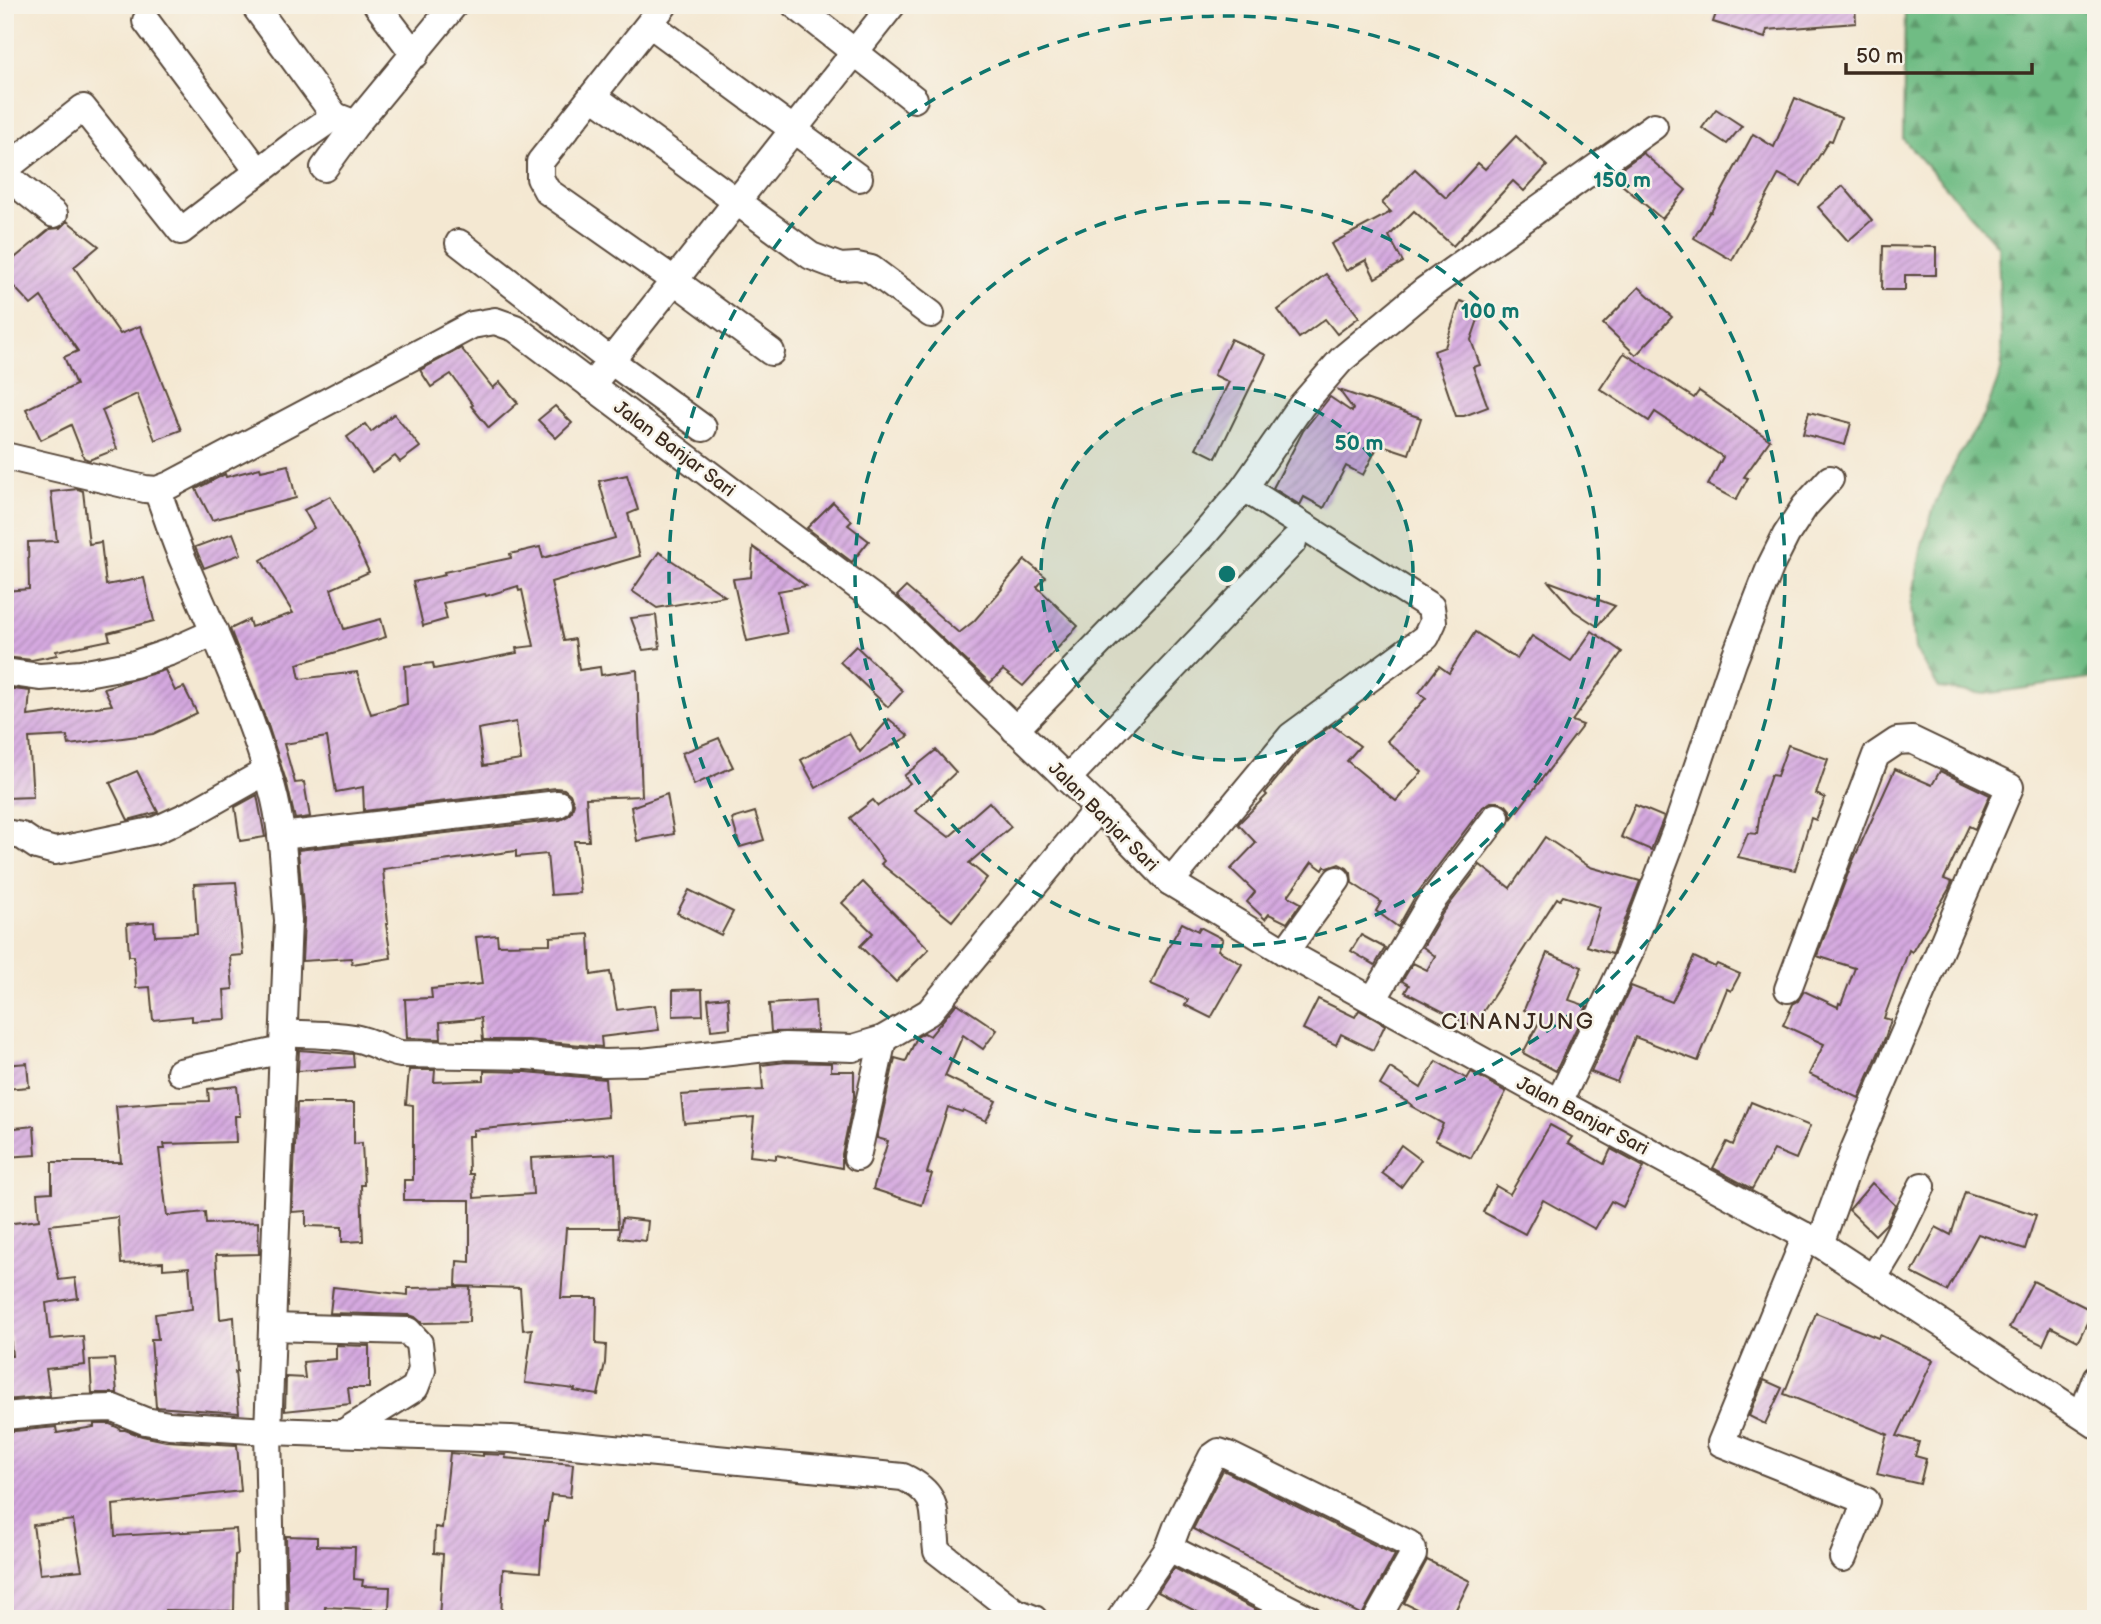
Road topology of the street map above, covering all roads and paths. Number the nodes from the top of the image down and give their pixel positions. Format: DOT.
graph roads {
  1 [pos="254,5"];
  2 [pos="377,5"];
  3 [pos="454,5"];
  4 [pos="795,5"];
  5 [pos="892,5"];
  6 [pos="657,14"];
  7 [pos="146,21"];
  8 [pos="855,53"];
  9 [pos="415,55"];
  10 [pos="593,96"];
  11 [pos="914,99"];
  12 [pos="346,120"];
  13 [pos="1654,126"];
  14 [pos="794,129"];
  15 [pos="324,168"];
  16 [pos="5,169"];
  17 [pos="258,171"];
  18 [pos="5,175"];
  19 [pos="859,178"];
  20 [pos="737,201"];
  21 [pos="54,214"];
  22 [pos="459,243"];
  23 [pos="675,281"];
  24 [pos="931,314"];
  25 [pos="771,352"];
  26 [pos="611,360"];
  27 [pos="591,386"];
  28 [pos="703,428"];
  29 [pos="5,456"];
  30 [pos="1830,479"];
  31 [pos="1244,488"];
  32 [pos="157,490"];
  33 [pos="1293,542"];
  34 [pos="215,632"];
  35 [pos="5,672"];
  36 [pos="1015,730"];
  37 [pos="267,771"];
  38 [pos="1068,779"];
  39 [pos="558,804"];
  40 [pos="1098,808"];
  41 [pos="1496,817"];
  42 [pos="5,832"];
  43 [pos="281,836"];
  44 [pos="1338,880"];
  45 [pos="1170,882"];
  46 [pos="1284,952"];
  47 [pos="1788,989"];
  48 [pos="1373,1000"];
  49 [pos="883,1039"];
  50 [pos="283,1042"];
  51 [pos="180,1072"];
  52 [pos="1559,1102"];
  53 [pos="857,1157"];
  54 [pos="1922,1186"];
  55 [pos="1813,1240"];
  56 [pos="1873,1279"];
  57 [pos="272,1327"];
  58 [pos="2096,1378"];
  59 [pos="5,1416"];
  60 [pos="2089,1420"];
  61 [pos="268,1431"];
  62 [pos="343,1433"];
  63 [pos="1168,1548"];
  64 [pos="1843,1558"];
  65 [pos="272,1619"];
  66 [pos="1034,1619"];
  67 [pos="1120,1619"];
  68 [pos="1309,1619"];
  69 [pos="1377,1619"];
  1 -- 12 [label="street"];
  2 -- 9 [label="street"];
  3 -- 9 [label="street"];
  4 -- 8 [label="street"];
  5 -- 8 [label="street"];
  6 -- 10 [label="street"];
  6 -- 14 [label="street"];
  7 -- 17 [label="street"];
  8 -- 11 [label="street"];
  8 -- 14 [label="street"];
  9 -- 12 [label="street"];
  10 -- 20 [label="street"];
  10 -- 23 [label="street"];
  12 -- 15 [label="street"];
  12 -- 17 [label="street"];
  13 -- 31 [label="street"];
  14 -- 19 [label="street"];
  14 -- 20 [label="street"];
  16 -- 17 [label="street"];
  18 -- 21 [label="street"];
  20 -- 23 [label="street"];
  20 -- 24 [label="street"];
  22 -- 26 [label="street"];
  23 -- 25 [label="street"];
  23 -- 26 [label="street"];
  26 -- 27 [label="street"];
  26 -- 28 [label="street"];
  27 -- 32 [label="street, Jalan Banjar Sari"];
  27 -- 36 [label="street, Jalan Banjar Sari"];
  29 -- 32 [label="street"];
  30 -- 52 [label="street"];
  31 -- 36 [label="street"];
  31 -- 45 [label="street"];
  32 -- 34 [label="street"];
  33 -- 38 [label="street"];
  34 -- 35 [label="street"];
  34 -- 37 [label="street"];
  36 -- 38 [label="street, Jalan Banjar Sari"];
  37 -- 42 [label="street"];
  37 -- 43 [label="street"];
  38 -- 40 [label="street, Jalan Banjar Sari"];
  39 -- 43 [label="street"];
  40 -- 45 [label="street, Jalan Banjar Sari"];
  40 -- 49 [label="street"];
  41 -- 48 [label="street"];
  43 -- 50 [label="street"];
  44 -- 46 [label="street"];
  45 -- 46 [label="street, Jalan Banjar Sari"];
  46 -- 48 [label="street, Jalan Banjar Sari"];
  47 -- 55 [label="street"];
  48 -- 52 [label="street, Jalan Banjar Sari"];
  49 -- 50 [label="street"];
  49 -- 53 [label="street"];
  50 -- 51 [label="street"];
  50 -- 57 [label="street"];
  52 -- 55 [label="street, Jalan Banjar Sari"];
  54 -- 56 [label="street"];
  55 -- 56 [label="street, Jalan Banjar Sari"];
  55 -- 64 [label="street"];
  56 -- 60 [label="street, Jalan Banjar Sari"];
  57 -- 61 [label="street"];
  57 -- 62 [label="street"];
  58 -- 60 [label="street"];
  59 -- 61 [label="street"];
  61 -- 62 [label="street"];
  61 -- 65 [label="street"];
  62 -- 66 [label="street"];
  63 -- 67 [label="street"];
  63 -- 68 [label="street"];
  63 -- 69 [label="street"];
}
